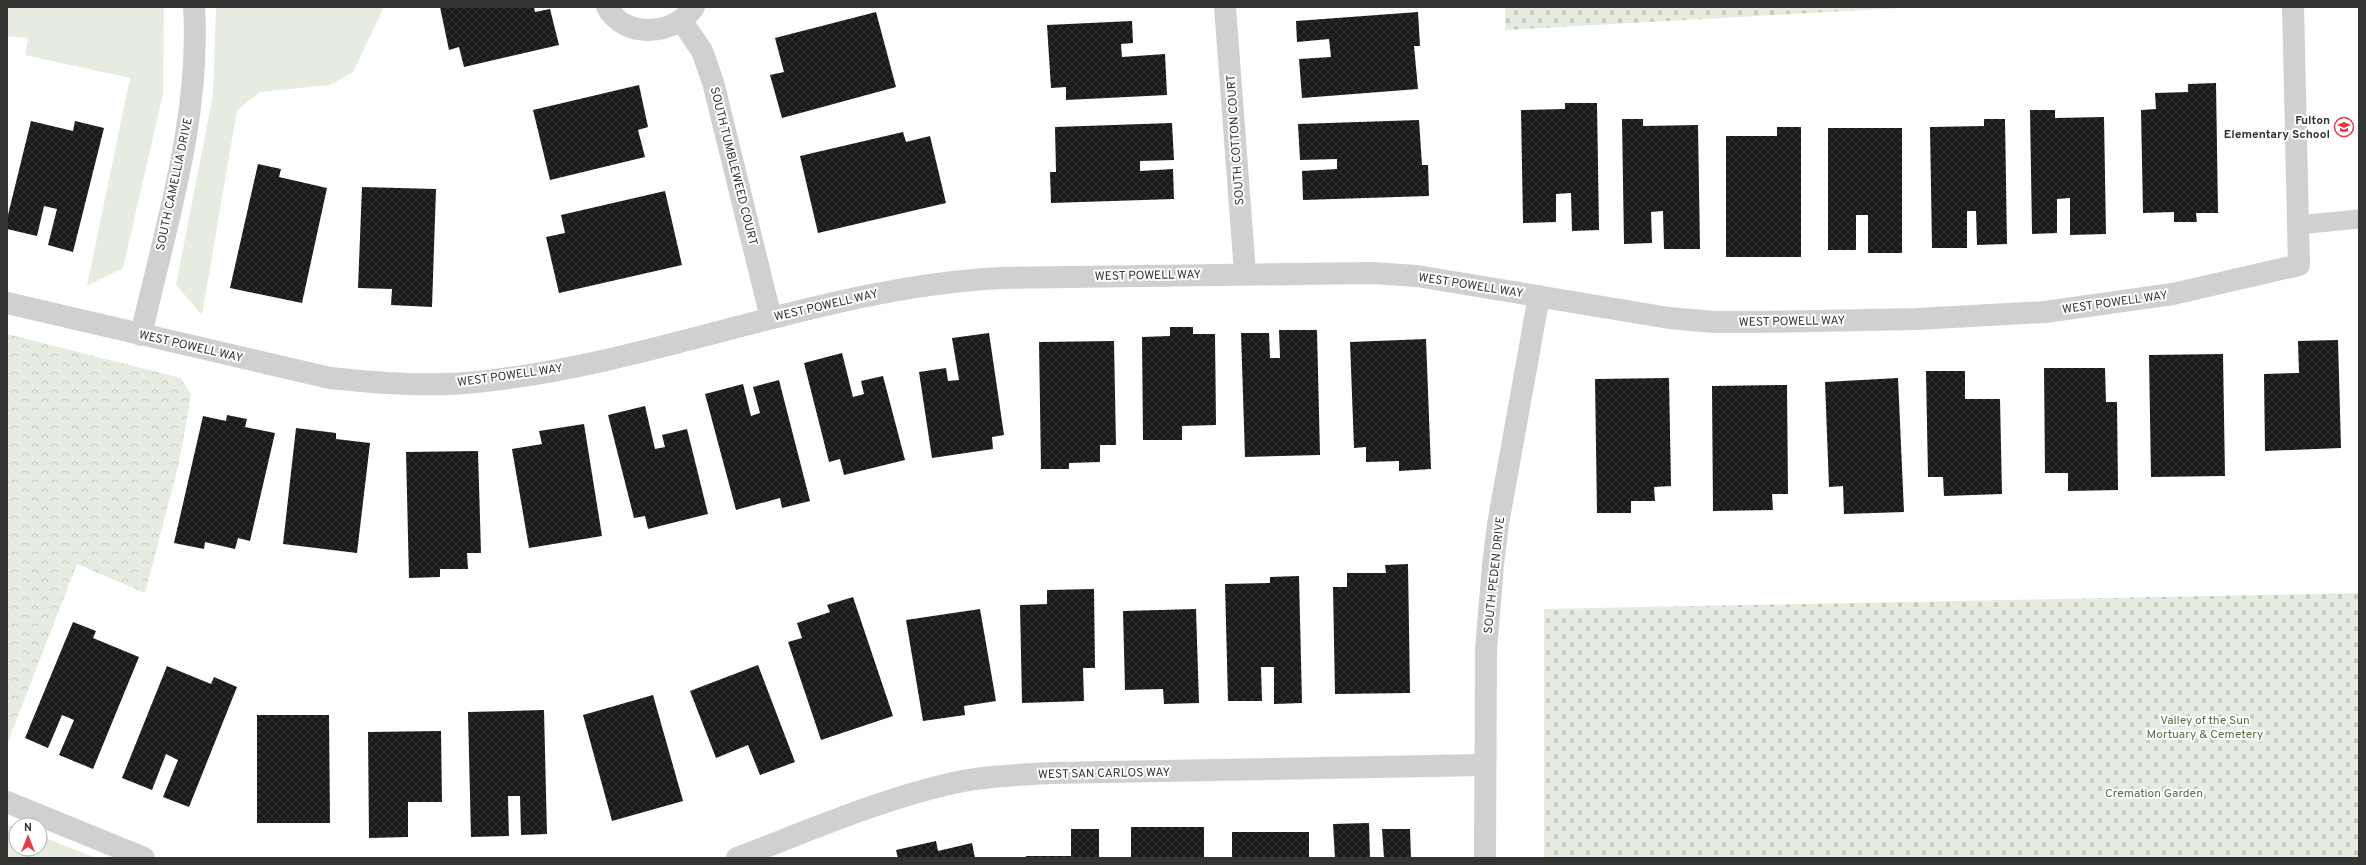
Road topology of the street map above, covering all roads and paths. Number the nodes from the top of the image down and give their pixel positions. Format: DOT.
graph roads {
  1 [pos="194,7"];
  2 [pos="607,7"];
  3 [pos="1224,7"];
  4 [pos="2293,7"];
  5 [pos="687,14"];
  6 [pos="2359,219"];
  7 [pos="2298,225"];
  8 [pos="1245,273"];
  9 [pos="1538,296"];
  10 [pos="7,303"];
  11 [pos="771,318"];
  12 [pos="141,335"];
  13 [pos="1484,765"];
  14 [pos="7,802"];
  15 [pos="144,858"];
  16 [pos="737,858"];
  17 [pos="1485,858"];
  1 -- 12 [label="street, SOUTH CAMELLIA DRIVE"];
  2 -- 5 [label="street, SOUTH TUMBLEWEED COURT"];
  3 -- 8 [label="street, SOUTH COTTON COURT"];
  4 -- 7 [label="street"];
  5 -- 11 [label="street, SOUTH TUMBLEWEED COURT"];
  6 -- 7 [label="lane"];
  7 -- 9 [label="street, WEST POWELL WAY"];
  8 -- 9 [label="street, WEST POWELL WAY"];
  8 -- 11 [label="street, WEST POWELL WAY"];
  9 -- 13 [label="street, SOUTH PEDEN DRIVE"];
  10 -- 12 [label="street, WEST POWELL WAY"];
  11 -- 12 [label="street, WEST POWELL WAY"];
  13 -- 16 [label="street, WEST SAN CARLOS WAY"];
  13 -- 17 [label="street, SOUTH PEDEN DRIVE"];
  14 -- 15 [label="street"];
}
